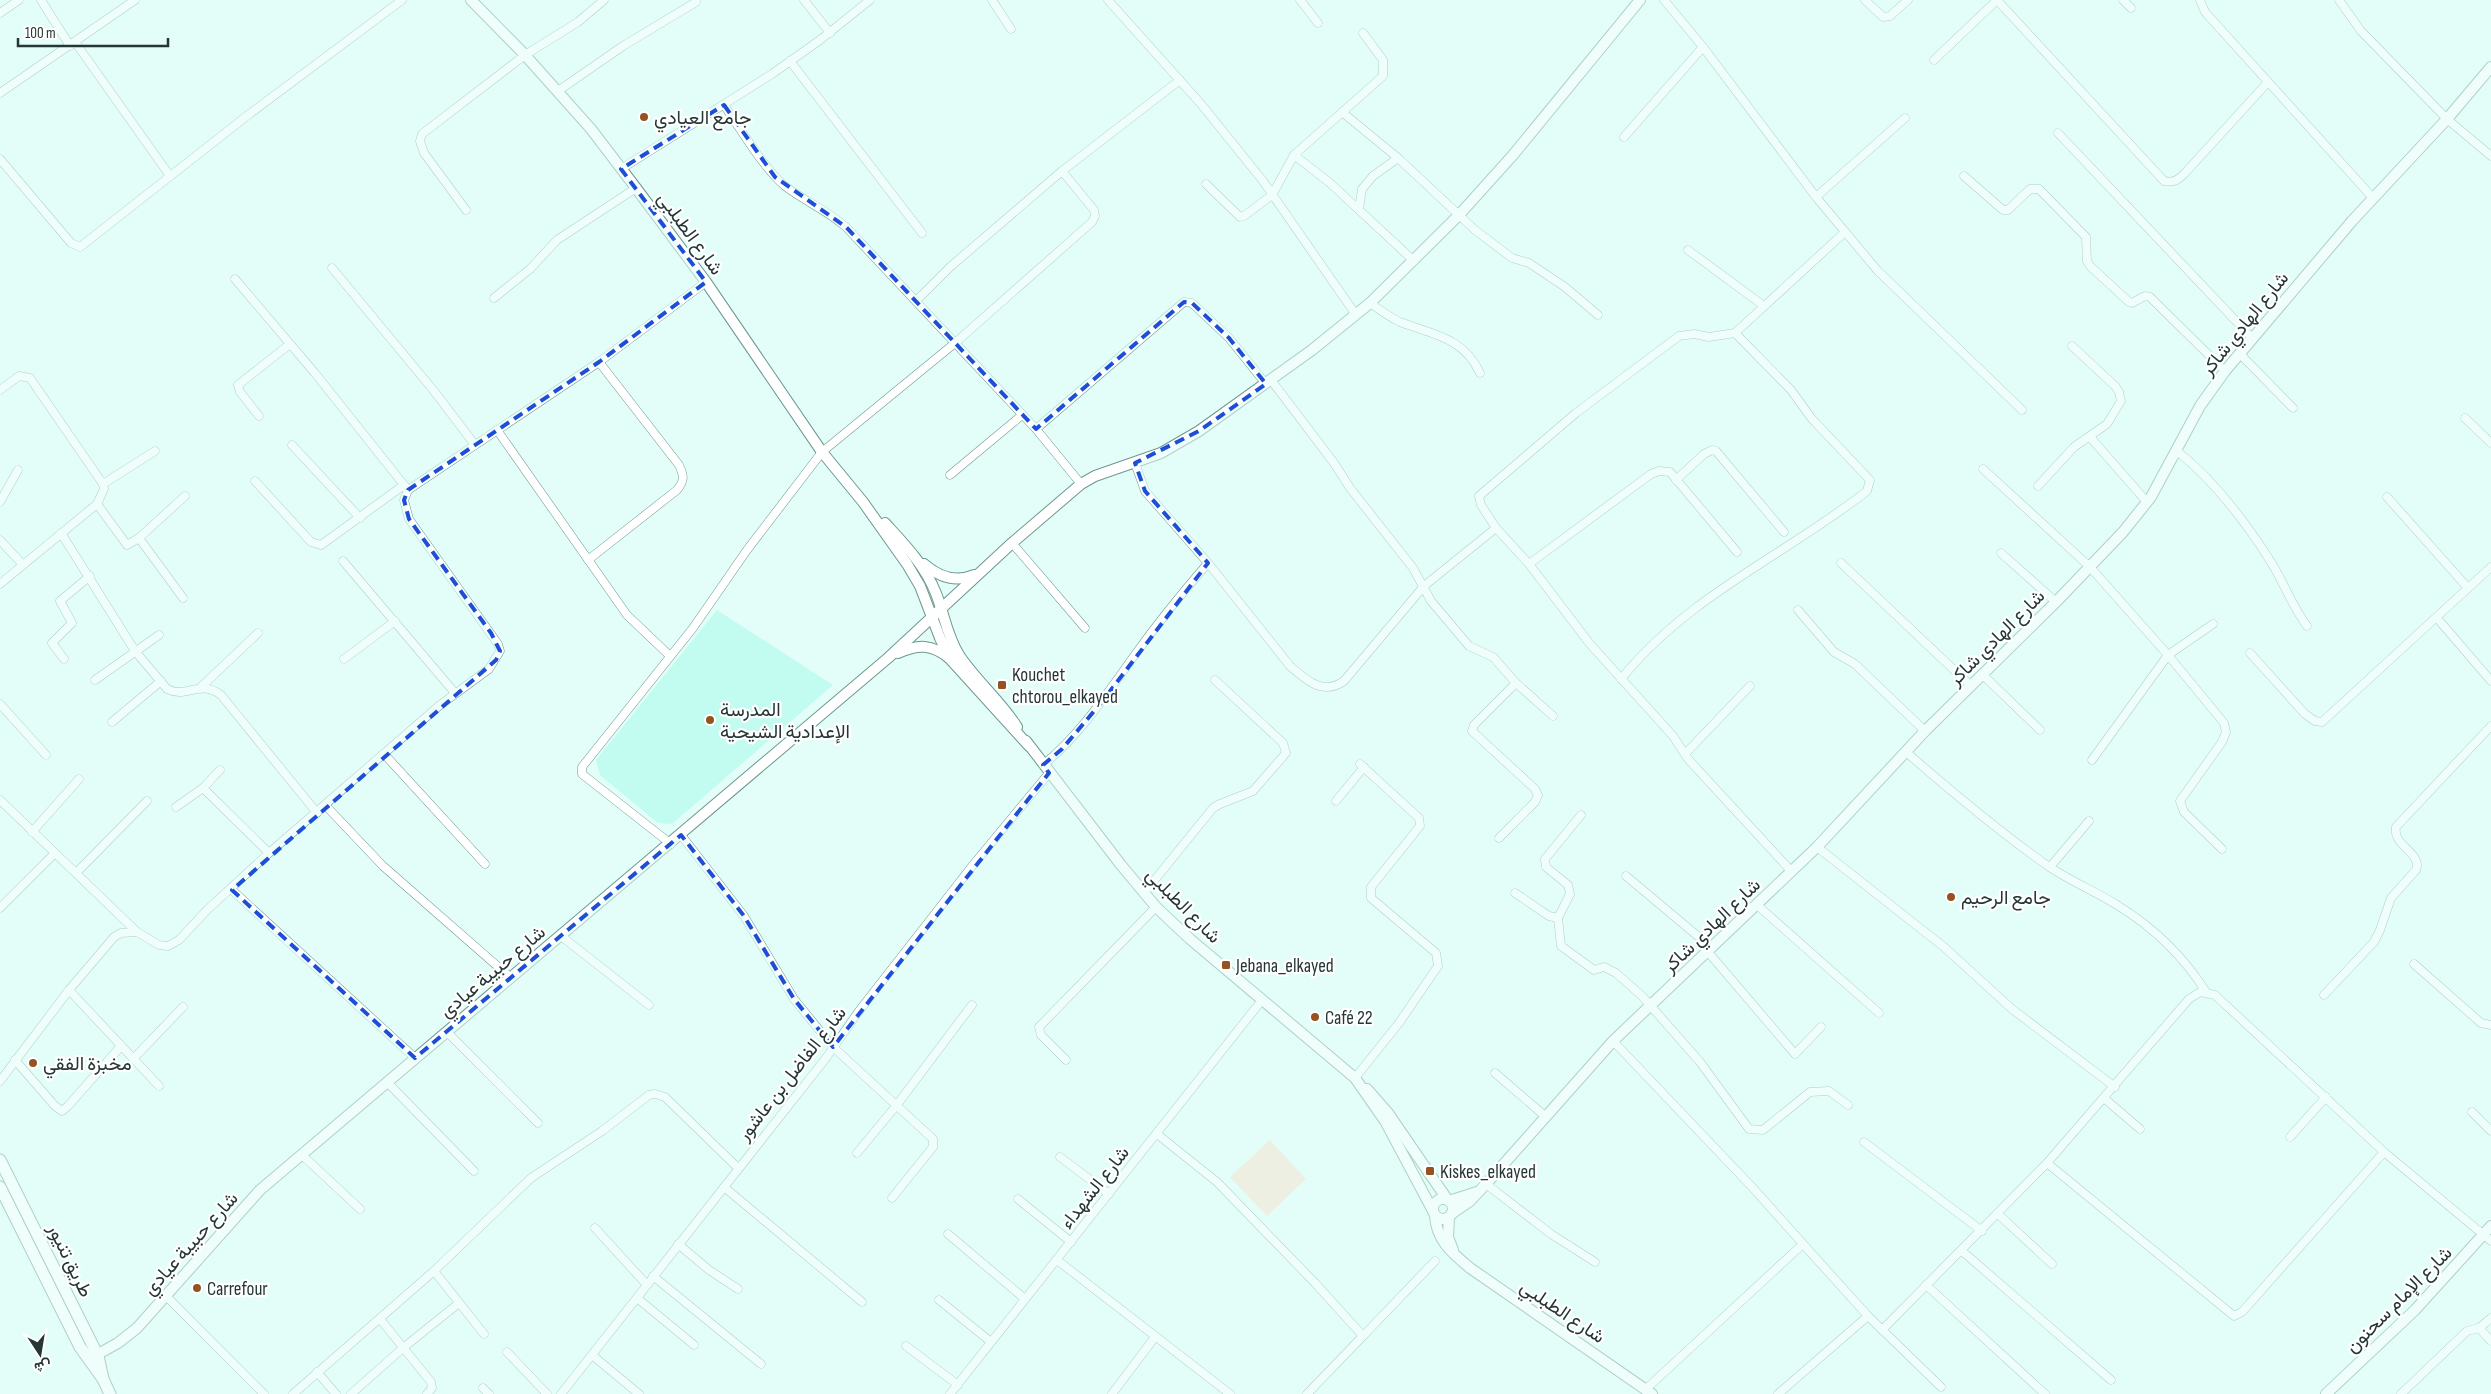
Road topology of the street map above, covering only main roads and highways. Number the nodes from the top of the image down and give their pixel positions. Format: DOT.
graph roads {
  1 [pos="0,1160"];
  2 [pos="0,1186"];
  3 [pos="20,1197"];
  4 [pos="8,1203"];
  5 [pos="50,1259"];
  6 [pos="39,1265"];
  7 [pos="67,1292"];
  8 [pos="55,1298"];
  9 [pos="93,1358"];
  10 [pos="110,1394"];
  1 -- 3 [label="main road, طريق تنيور"];
  2 -- 4 [label="main road, طريق تنيور"];
  3 -- 4 [label="main road"];
  3 -- 5 [label="main road, طريق تنيور"];
  4 -- 6 [label="main road, طريق تنيور"];
  5 -- 6 [label="main road"];
  5 -- 7 [label="main road, طريق تنيور"];
  6 -- 8 [label="main road, طريق تنيور"];
  7 -- 8 [label="main road"];
  7 -- 9 [label="main road, طريق تنيور"];
  8 -- 9 [label="main road, طريق تنيور"];
  9 -- 10 [label="main road, طريق تنيور"];
}
